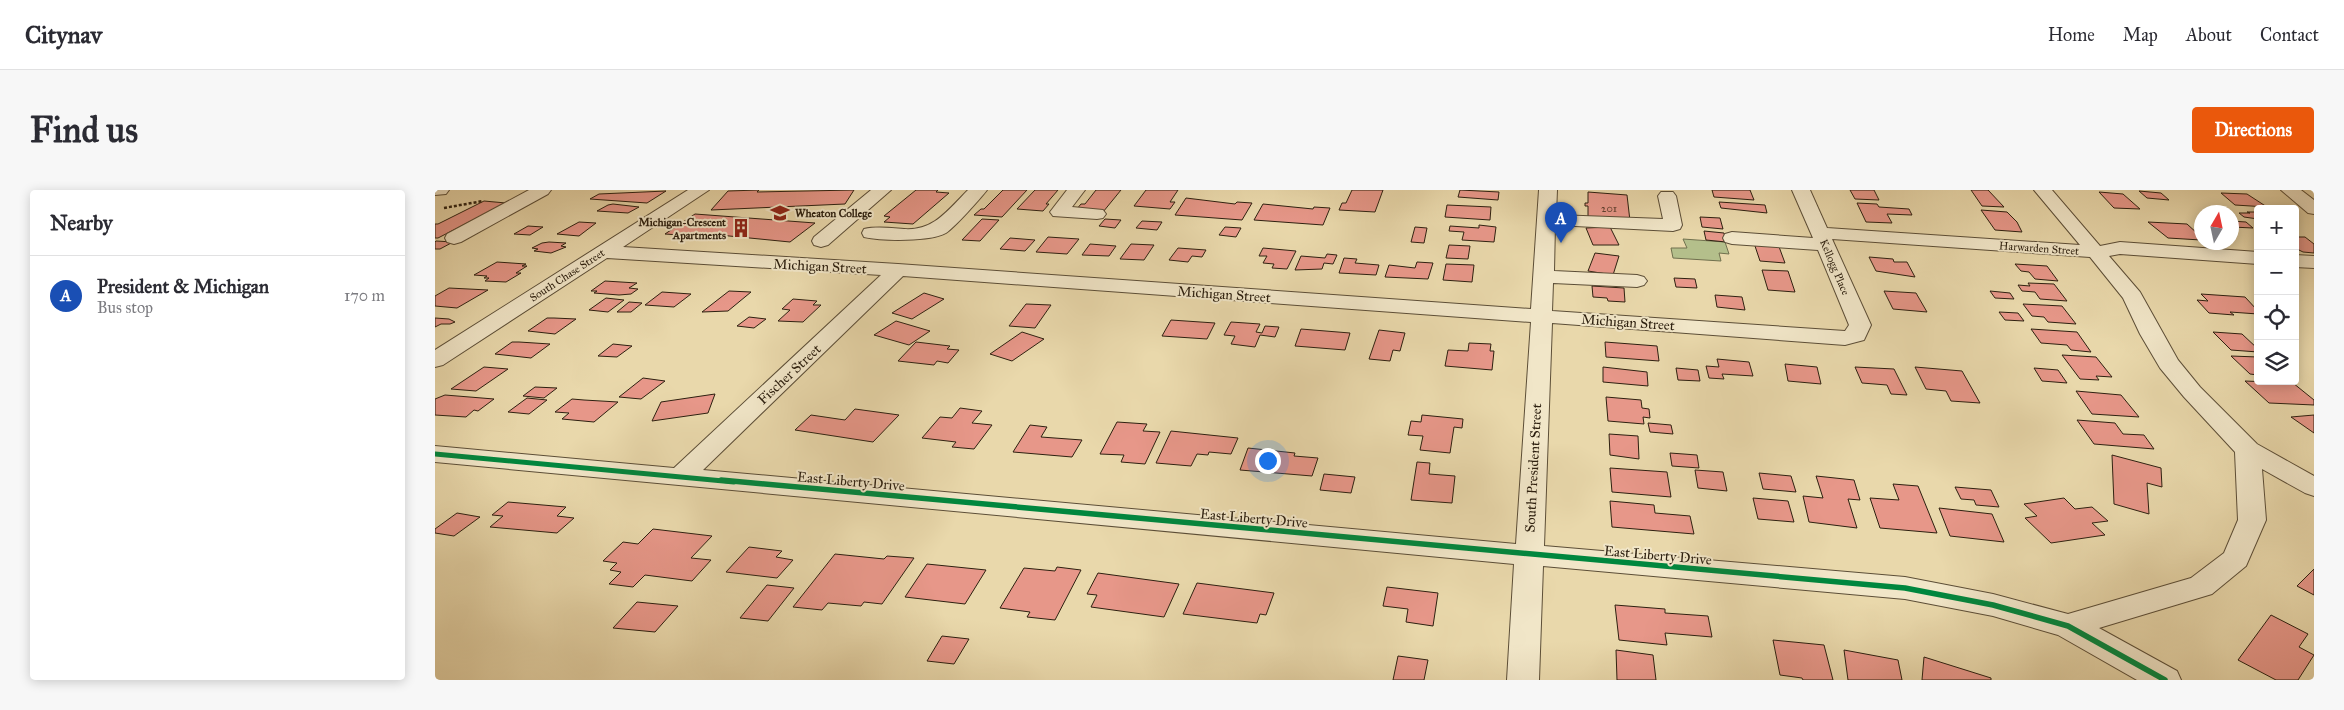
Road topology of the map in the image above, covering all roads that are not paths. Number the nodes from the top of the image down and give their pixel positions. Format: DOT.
graph roads {
  1 [pos="435,190"];
  2 [pos="440,190"];
  3 [pos="542,190"];
  4 [pos="700,190"];
  5 [pos="882,190"];
  6 [pos="978,190"];
  7 [pos="1076,190"];
  8 [pos="1548,190"];
  9 [pos="1801,190"];
  10 [pos="2043,190"];
  11 [pos="2290,190"];
  12 [pos="1667,196"];
  13 [pos="2314,209"];
  14 [pos="1097,214"];
  15 [pos="1547,220"];
  16 [pos="871,233"];
  17 [pos="454,238"];
  18 [pos="1732,238"];
  19 [pos="1823,238"];
  20 [pos="821,241"];
  21 [pos="603,252"];
  22 [pos="2096,252"];
  23 [pos="2254,258"];
  24 [pos="2299,260"];
  25 [pos="2314,262"];
  26 [pos="898,270"];
  27 [pos="1543,276"];
  28 [pos="1637,281"];
  29 [pos="1541,316"];
  30 [pos="1845,338"];
  31 [pos="435,360"];
  32 [pos="2248,450"];
  33 [pos="435,454"];
  34 [pos="680,477"];
  35 [pos="2314,486"];
  36 [pos="1529,555"];
  37 [pos="2068,626"];
  38 [pos="1523,680"];
  39 [pos="2165,680"];
  1 -- 2 [label="street"];
  3 -- 17 [label="street"];
  4 -- 21 [label="street, South Chase Street"];
  5 -- 20 [label="street"];
  6 -- 16 [label="street"];
  7 -- 14 [label="street"];
  8 -- 15 [label="street, South President Street"];
  9 -- 19 [label="street, Kellogg Place"];
  10 -- 22 [label="street"];
  11 -- 13 [label="street"];
  12 -- 15 [label="street"];
  15 -- 27 [label="street, South President Street"];
  18 -- 19 [label="street, Harwarden Street"];
  19 -- 22 [label="street, Harwarden Street"];
  19 -- 30 [label="street, Kellogg Place"];
  21 -- 26 [label="street, Michigan Street"];
  21 -- 31 [label="street, South Chase Street"];
  22 -- 23 [label="street, Harwarden Street"];
  22 -- 32 [label="street"];
  24 -- 25 [label="street"];
  26 -- 29 [label="street, Michigan Street"];
  26 -- 34 [label="street, Fischer Street"];
  27 -- 28 [label="street"];
  27 -- 29 [label="street, South President Street"];
  29 -- 30 [label="street, Michigan Street"];
  29 -- 36 [label="street, South President Street"];
  32 -- 35 [label="street"];
  32 -- 37 [label="street"];
  33 -- 34 [label="street, East Liberty Drive"];
  34 -- 36 [label="street, East Liberty Drive"];
  36 -- 37 [label="street, East Liberty Drive"];
  36 -- 38 [label="street, South President Street"];
  37 -- 39 [label="street, East Liberty Drive"];
}
